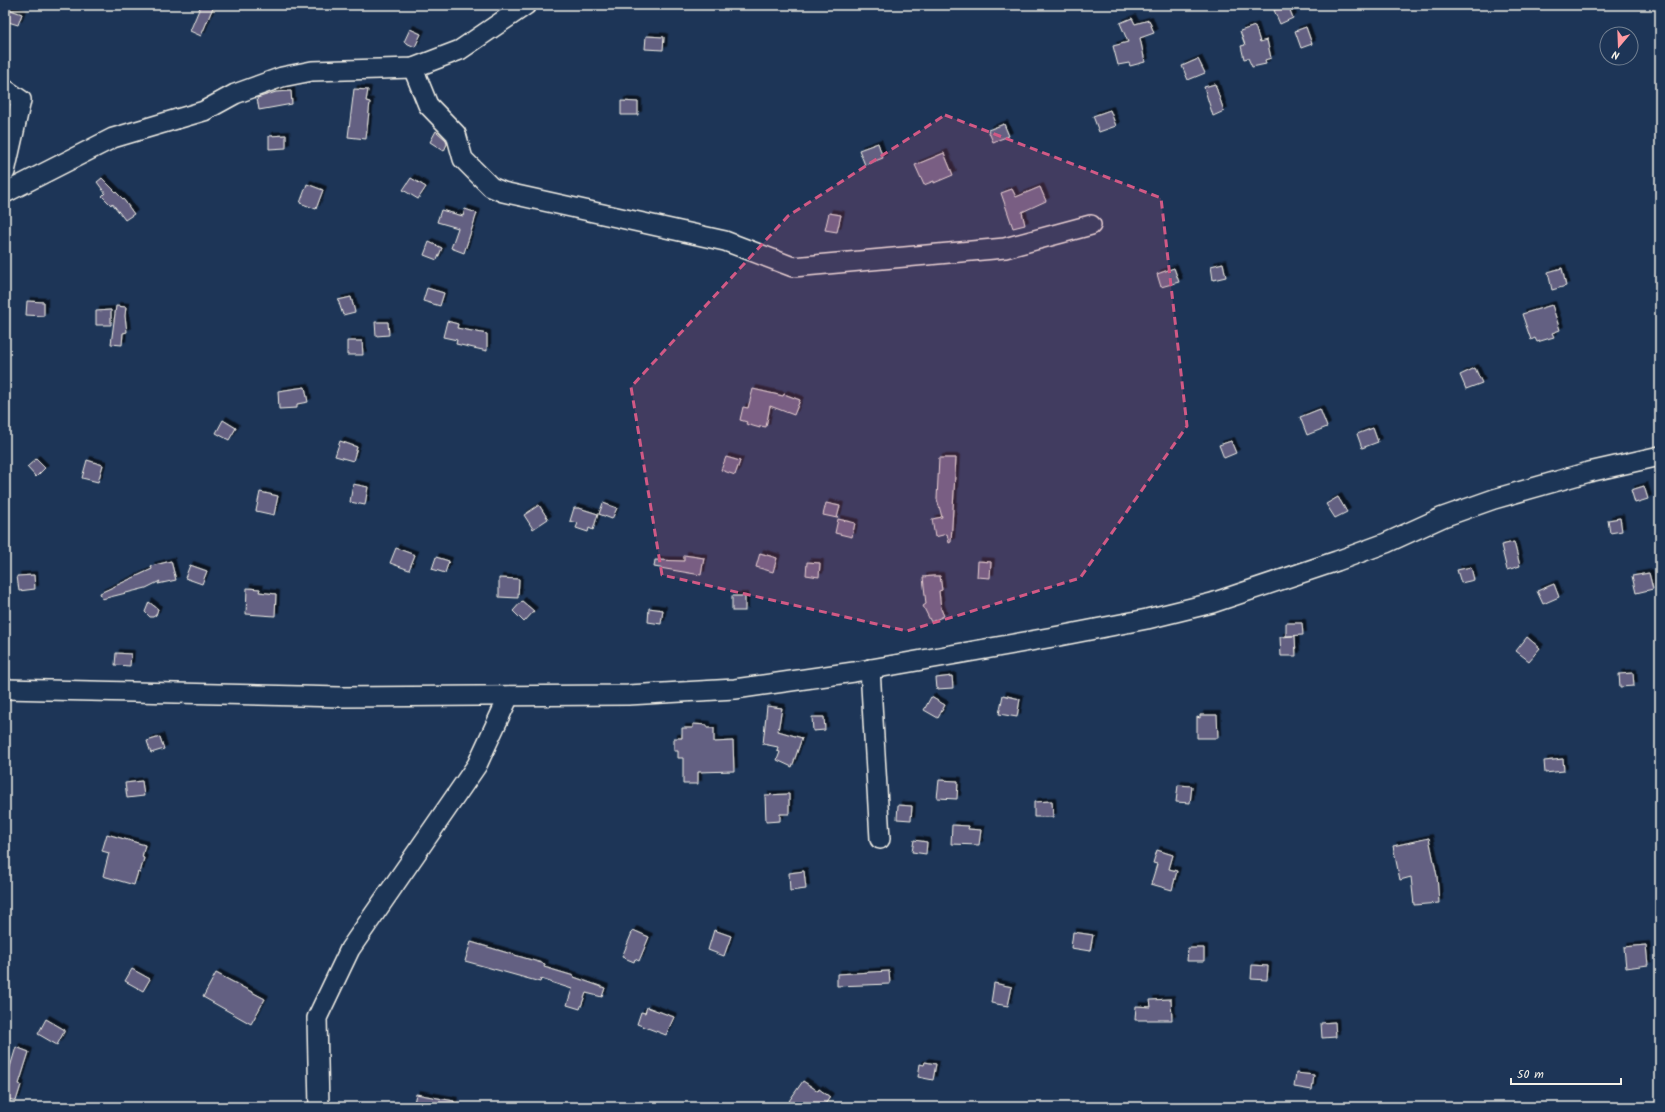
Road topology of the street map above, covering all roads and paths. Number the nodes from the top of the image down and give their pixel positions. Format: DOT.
graph roads {
  1 [pos="526,5"];
  2 [pos="413,68"];
  3 [pos="5,89"];
  4 [pos="5,172"];
  5 [pos="5,193"];
  6 [pos="1091,225"];
  7 [pos="1660,456"];
  8 [pos="870,669"];
  9 [pos="5,689"];
  10 [pos="509,696"];
  11 [pos="880,839"];
  12 [pos="319,1107"];
  1 -- 2 [label="street"];
  2 -- 5 [label="street"];
  2 -- 6 [label="street"];
  3 -- 4 [label="street"];
  7 -- 8 [label="street"];
  8 -- 10 [label="street"];
  8 -- 11 [label="street"];
  9 -- 10 [label="street"];
  10 -- 12 [label="street"];
}
